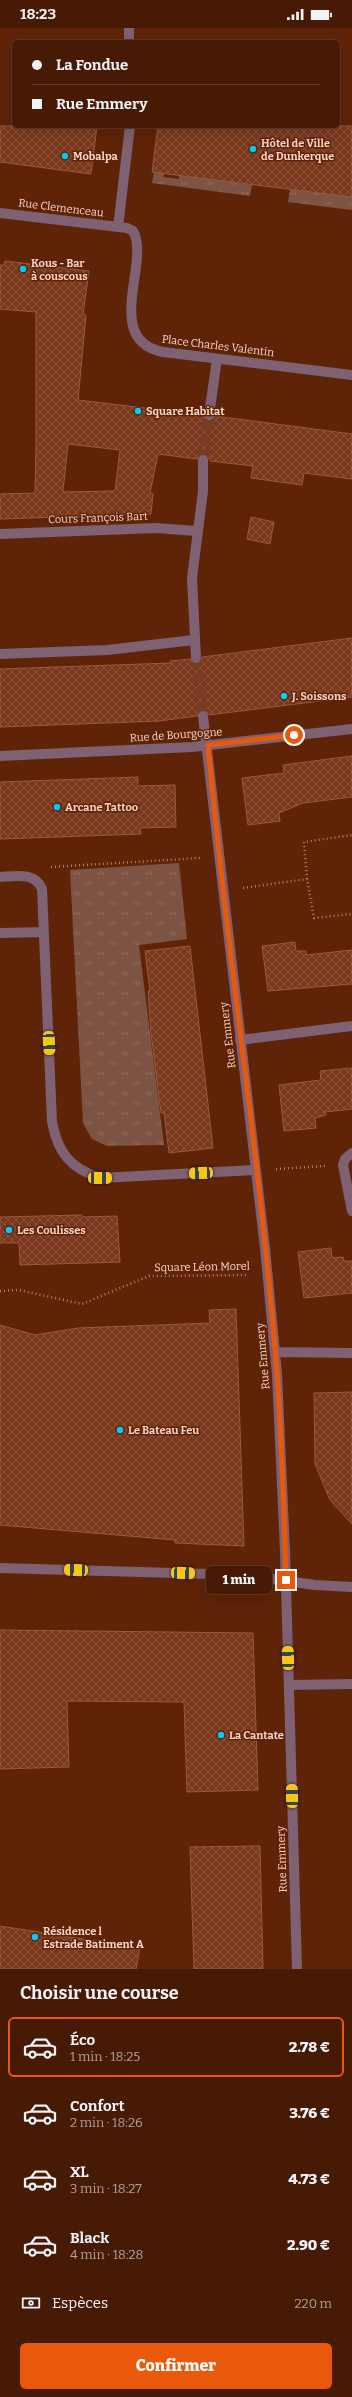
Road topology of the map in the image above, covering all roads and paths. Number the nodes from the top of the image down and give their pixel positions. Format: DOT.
graph roads {
  1 [pos="129,28"];
  2 [pos="129,40"];
  3 [pos="130,128"];
  4 [pos="0,213"];
  5 [pos="118,227"];
  6 [pos="217,358"];
  7 [pos="352,375"];
  8 [pos="209,415"];
  9 [pos="203,460"];
  10 [pos="196,531"];
  11 [pos="0,534"];
  12 [pos="194,640"];
  13 [pos="0,654"];
  14 [pos="196,658"];
  15 [pos="203,716"];
  16 [pos="352,728"];
  17 [pos="208,745"];
  18 [pos="0,756"];
  19 [pos="352,835"];
  20 [pos="218,856"];
  21 [pos="0,877"];
  22 [pos="307,879"];
  23 [pos="37,881"];
  24 [pos="222,891"];
  25 [pos="352,914"];
  26 [pos="44,932"];
  27 [pos="0,933"];
  28 [pos="352,1026"];
  29 [pos="240,1040"];
  30 [pos="352,1153"];
  31 [pos="343,1166"];
  32 [pos="255,1170"];
  33 [pos="352,1211"];
  34 [pos="268,1274"];
  35 [pos="0,1290"];
  36 [pos="275,1352"];
  37 [pos="352,1353"];
  38 [pos="0,1568"];
  39 [pos="286,1580"];
  40 [pos="352,1587"];
  41 [pos="352,1684"];
  42 [pos="289,1685"];
  43 [pos="297,1969"];
  1 -- 2 [label="street"];
  3 -- 5 [label="street"];
  4 -- 5 [label="street, Rue Clemenceau"];
  5 -- 6 [label="street, Place Charles Valentin"];
  6 -- 7 [label="street, Place Charles Valentin"];
  6 -- 8 [label="street"];
  9 -- 10 [label="street"];
  10 -- 11 [label="street, Cours François Bart"];
  10 -- 12 [label="street"];
  12 -- 13 [label="street"];
  12 -- 14 [label="street"];
  15 -- 17 [label="street"];
  16 -- 17 [label="street, Rue de Bourgogne"];
  17 -- 18 [label="street, Rue de Bourgogne"];
  17 -- 20 [label="street, Rue Emmery"];
  19 -- 22 [label="path"];
  20 -- 23 [label="path"];
  20 -- 24 [label="street, Rue Emmery"];
  21 -- 23 [label="street"];
  22 -- 24 [label="path"];
  22 -- 25 [label="path"];
  23 -- 26 [label="street"];
  24 -- 29 [label="street, Rue Emmery"];
  26 -- 27 [label="street"];
  26 -- 32 [label="street"];
  28 -- 29 [label="street"];
  29 -- 32 [label="street, Rue Emmery"];
  30 -- 31 [label="street"];
  31 -- 32 [label="path"];
  31 -- 33 [label="street"];
  32 -- 34 [label="street, Rue Emmery"];
  34 -- 35 [label="path, Square Léon Morel"];
  34 -- 36 [label="street, Rue Emmery"];
  36 -- 37 [label="street"];
  36 -- 39 [label="street, Rue Emmery"];
  38 -- 39 [label="street"];
  39 -- 40 [label="street"];
  39 -- 42 [label="street, Rue Emmery"];
  41 -- 42 [label="street"];
  42 -- 43 [label="street, Rue Emmery"];
}
